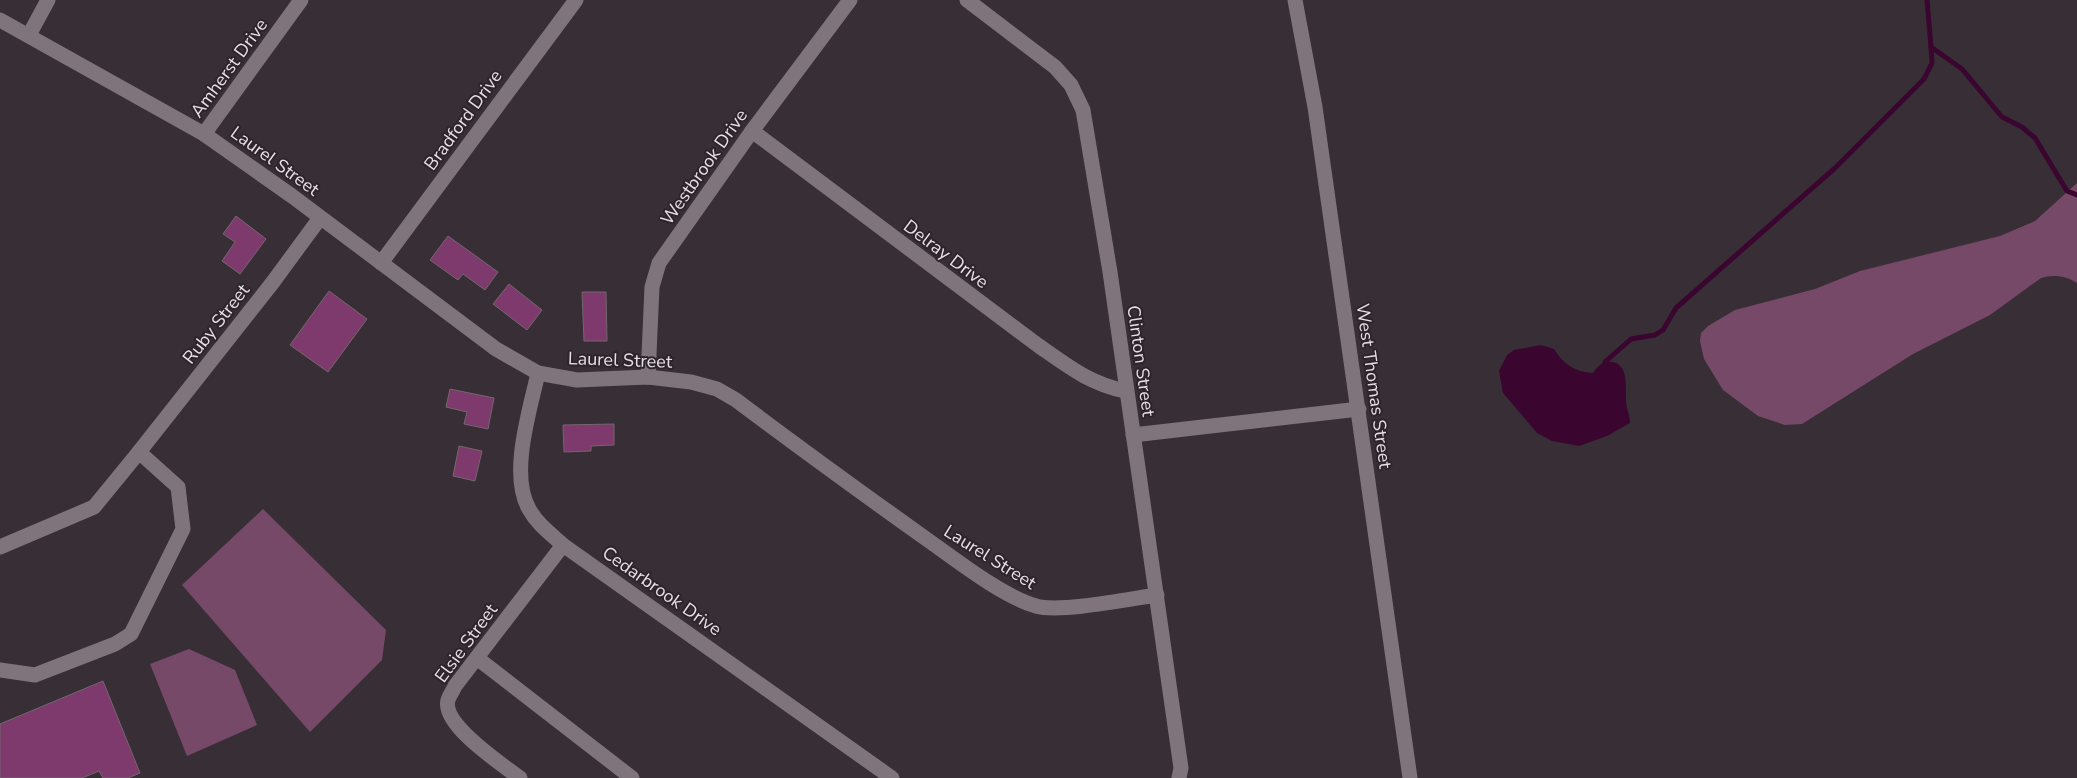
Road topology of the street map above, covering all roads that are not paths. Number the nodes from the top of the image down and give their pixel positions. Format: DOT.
graph roads {
  1 [pos="48,0"];
  2 [pos="301,0"];
  3 [pos="576,0"];
  4 [pos="850,0"];
  5 [pos="967,0"];
  6 [pos="1295,0"];
  7 [pos="0,20"];
  8 [pos="29,35"];
  9 [pos="752,132"];
  10 [pos="204,134"];
  11 [pos="320,218"];
  12 [pos="381,263"];
  13 [pos="538,373"];
  14 [pos="648,377"];
  15 [pos="1125,391"];
  16 [pos="1359,408"];
  17 [pos="1133,435"];
  18 [pos="139,452"];
  19 [pos="563,545"];
  20 [pos="0,547"];
  21 [pos="1156,595"];
  22 [pos="477,658"];
  23 [pos="0,670"];
  24 [pos="520,778"];
  25 [pos="632,778"];
  26 [pos="892,778"];
  27 [pos="1179,778"];
  28 [pos="1410,778"];
  1 -- 8 [label="street"];
  2 -- 10 [label="street, Amherst Drive"];
  3 -- 12 [label="street, Bradford Drive"];
  4 -- 9 [label="street, Westbrook Drive"];
  5 -- 15 [label="street, Clinton Street"];
  6 -- 16 [label="street, West Thomas Street"];
  7 -- 8 [label="street, Laurel Street"];
  8 -- 10 [label="street, Laurel Street"];
  9 -- 14 [label="street, Westbrook Drive"];
  9 -- 15 [label="street, Delray Drive"];
  10 -- 11 [label="street, Laurel Street"];
  11 -- 12 [label="street, Laurel Street"];
  11 -- 18 [label="street, Ruby Street"];
  12 -- 13 [label="street, Laurel Street"];
  13 -- 14 [label="street, Laurel Street"];
  13 -- 19 [label="street, Cedarbrook Drive"];
  14 -- 21 [label="street, Laurel Street"];
  15 -- 17 [label="street, Clinton Street"];
  16 -- 17 [label="street"];
  16 -- 28 [label="street, West Thomas Street"];
  17 -- 21 [label="street, Clinton Street"];
  18 -- 20 [label="street, Ruby Street"];
  18 -- 23 [label="street"];
  19 -- 22 [label="street, Elsie Street"];
  19 -- 26 [label="street, Cedarbrook Drive"];
  21 -- 27 [label="street, Clinton Street"];
  22 -- 24 [label="street, Elsie Street"];
  22 -- 25 [label="street"];
}
